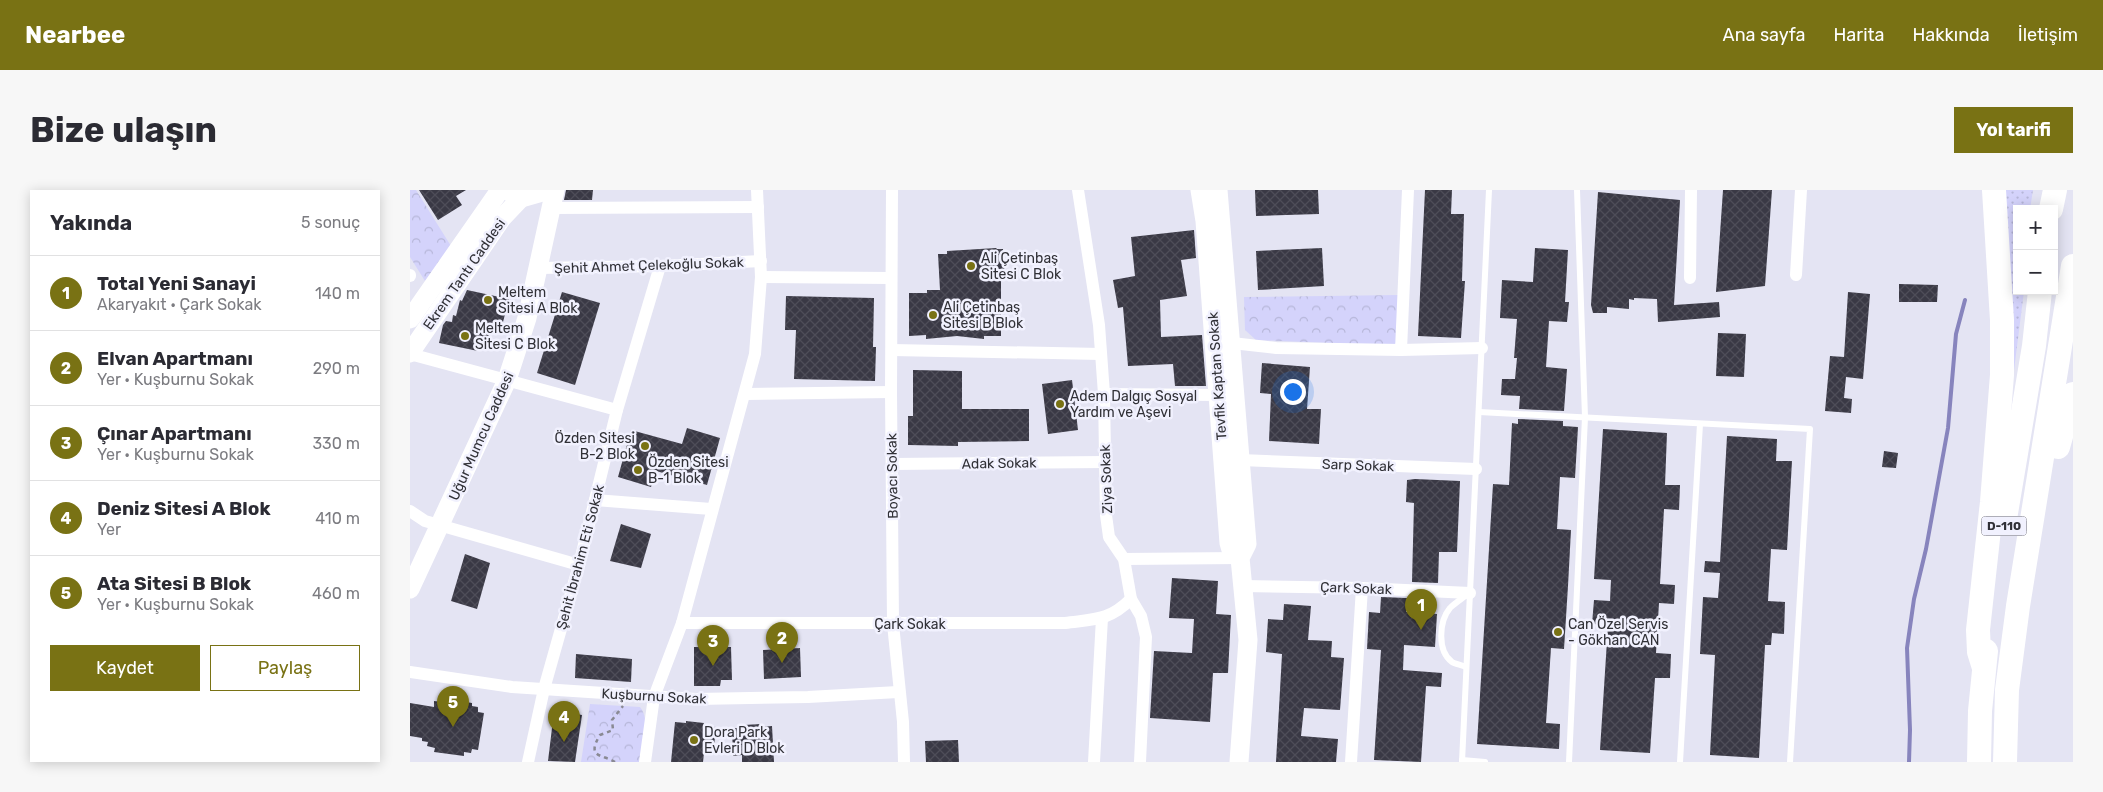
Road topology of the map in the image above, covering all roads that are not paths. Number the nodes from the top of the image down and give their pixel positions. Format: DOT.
graph roads {
  1 [pos="500,190"];
  2 [pos="555,190"];
  3 [pos="757,190"];
  4 [pos="892,190"];
  5 [pos="1078,190"];
  6 [pos="1200,190"];
  7 [pos="1218,190"];
  8 [pos="1408,190"];
  9 [pos="1489,190"];
  10 [pos="1577,190"];
  11 [pos="1688,190"];
  12 [pos="1802,190"];
  13 [pos="1994,190"];
  14 [pos="2054,190"];
  15 [pos="514,194"];
  16 [pos="550,199"];
  17 [pos="2052,205"];
  18 [pos="758,207"];
  19 [pos="760,261"];
  20 [pos="660,266"];
  21 [pos="2073,266"];
  22 [pos="538,268"];
  23 [pos="1796,275"];
  24 [pos="761,277"];
  25 [pos="891,278"];
  26 [pos="1690,278"];
  27 [pos="2040,295"];
  28 [pos="410,319"];
  29 [pos="1232,343"];
  30 [pos="1482,348"];
  31 [pos="892,350"];
  32 [pos="1401,350"];
  33 [pos="410,354"];
  34 [pos="1101,354"];
  35 [pos="507,380"];
  36 [pos="891,392"];
  37 [pos="746,394"];
  38 [pos="1104,394"];
  39 [pos="2073,394"];
  40 [pos="1219,395"];
  41 [pos="618,410"];
  42 [pos="1479,412"];
  43 [pos="1585,417"];
  44 [pos="1700,424"];
  45 [pos="1240,460"];
  46 [pos="1105,462"];
  47 [pos="893,464"];
  48 [pos="1476,469"];
  49 [pos="595,500"];
  50 [pos="711,510"];
  51 [pos="410,511"];
  52 [pos="441,525"];
  53 [pos="1240,558"];
  54 [pos="1124,559"];
  55 [pos="579,565"];
  56 [pos="1242,586"];
  57 [pos="1362,588"];
  58 [pos="410,589"];
  59 [pos="1470,593"];
  60 [pos="1131,599"];
  61 [pos="2018,606"];
  62 [pos="1102,618"];
  63 [pos="682,623"];
  64 [pos="893,624"];
  65 [pos="1466,667"];
  66 [pos="1984,668"];
  67 [pos="410,672"];
  68 [pos="544,689"];
  69 [pos="898,692"];
  70 [pos="654,697"];
  71 [pos="1462,761"];
  72 [pos="528,762"];
  73 [pos="646,762"];
  74 [pos="904,762"];
  75 [pos="1094,762"];
  76 [pos="1140,762"];
  77 [pos="1239,762"];
  78 [pos="1351,762"];
  79 [pos="1485,762"];
  80 [pos="1569,762"];
  81 [pos="1680,762"];
  82 [pos="1790,762"];
  83 [pos="1978,762"];
  84 [pos="2005,762"];
  1 -- 28 [label="street, Ekrem Tantı Caddesi"];
  2 -- 16 [label="street, Uğur Mumcu Caddesi"];
  3 -- 18 [label="street"];
  4 -- 25 [label="street, Boyacı Sokak"];
  5 -- 34 [label="street, Ziya Sokak"];
  6 -- 40 [label="street, Tevfik Kaptan Sokak"];
  7 -- 29 [label="street, Tevfik Kaptan Sokak"];
  8 -- 32 [label="street"];
  9 -- 30 [label="lane"];
  10 -- 43 [label="lane"];
  11 -- 26 [label="street"];
  12 -- 23 [label="street"];
  13 -- 66 [label="highway"];
  14 -- 17 [label="highway"];
  15 -- 16 [label="street"];
  15 -- 33 [label="street, Ekrem Tantı Caddesi"];
  16 -- 18 [label="street"];
  16 -- 22 [label="street, Uğur Mumcu Caddesi"];
  18 -- 19 [label="street"];
  19 -- 20 [label="street, Şehit Ahmet Çelekoğlu Sokak"];
  19 -- 24 [label="street"];
  20 -- 22 [label="street, Şehit Ahmet Çelekoğlu Sokak"];
  20 -- 41 [label="street, Şehit İbrahim Eti Sokak"];
  21 -- 61 [label="highway, D-110"];
  22 -- 35 [label="street, Uğur Mumcu Caddesi"];
  24 -- 25 [label="street, Şehit Ahmet Çelekoğlu Sokak"];
  24 -- 37 [label="street"];
  25 -- 31 [label="street, Boyacı Sokak"];
  27 -- 66 [label="highway, D-110"];
  29 -- 32 [label="street"];
  29 -- 45 [label="street, Tevfik Kaptan Sokak"];
  30 -- 32 [label="street"];
  30 -- 42 [label="lane"];
  31 -- 34 [label="street"];
  31 -- 36 [label="street, Boyacı Sokak"];
  33 -- 35 [label="street"];
  34 -- 38 [label="street, Ziya Sokak"];
  35 -- 41 [label="street"];
  35 -- 52 [label="street, Uğur Mumcu Caddesi"];
  36 -- 37 [label="street"];
  36 -- 47 [label="street, Boyacı Sokak"];
  37 -- 50 [label="street"];
  38 -- 40 [label="street"];
  38 -- 46 [label="street, Ziya Sokak"];
  39 -- 61 [label="highway"];
  40 -- 53 [label="street, Tevfik Kaptan Sokak"];
  41 -- 49 [label="street, Şehit İbrahim Eti Sokak"];
  42 -- 43 [label="lane"];
  42 -- 48 [label="lane"];
  43 -- 44 [label="lane"];
  43 -- 80 [label="lane"];
  44 -- 81 [label="lane"];
  44 -- 82 [label="lane"];
  45 -- 48 [label="street, Sarp Sokak"];
  45 -- 53 [label="street, Tevfik Kaptan Sokak"];
  46 -- 47 [label="street, Adak Sokak"];
  46 -- 54 [label="street, Ziya Sokak"];
  47 -- 64 [label="street, Boyacı Sokak"];
  48 -- 59 [label="lane"];
  49 -- 50 [label="street"];
  49 -- 55 [label="street, Şehit İbrahim Eti Sokak"];
  50 -- 63 [label="street"];
  51 -- 52 [label="street"];
  52 -- 55 [label="street"];
  52 -- 58 [label="street, Uğur Mumcu Caddesi"];
  53 -- 54 [label="street"];
  53 -- 56 [label="street, Tevfik Kaptan Sokak"];
  54 -- 60 [label="street, Ziya Sokak"];
  55 -- 68 [label="street, Şehit İbrahim Eti Sokak"];
  56 -- 57 [label="street, Çark Sokak"];
  56 -- 77 [label="street, Tevfik Kaptan Sokak"];
  57 -- 59 [label="street, Çark Sokak"];
  57 -- 78 [label="street"];
  59 -- 65 [label="lane"];
  59 -- 65 [label="lane"];
  60 -- 62 [label="street, Çark Sokak"];
  60 -- 76 [label="street, Ziya Sokak"];
  61 -- 84 [label="highway, D-110"];
  62 -- 64 [label="street, Çark Sokak"];
  62 -- 75 [label="street"];
  63 -- 64 [label="street, Çark Sokak"];
  63 -- 70 [label="street"];
  64 -- 69 [label="street, Boyacı Sokak"];
  65 -- 71 [label="lane"];
  66 -- 83 [label="highway, D-110"];
  67 -- 68 [label="street, Kuşburnu Sokak"];
  68 -- 70 [label="street, Kuşburnu Sokak"];
  68 -- 72 [label="street, Şehit İbrahim Eti Sokak"];
  69 -- 70 [label="street, Kuşburnu Sokak"];
  69 -- 74 [label="street, Boyacı Sokak"];
  70 -- 73 [label="street"];
  71 -- 79 [label="lane"];
}
